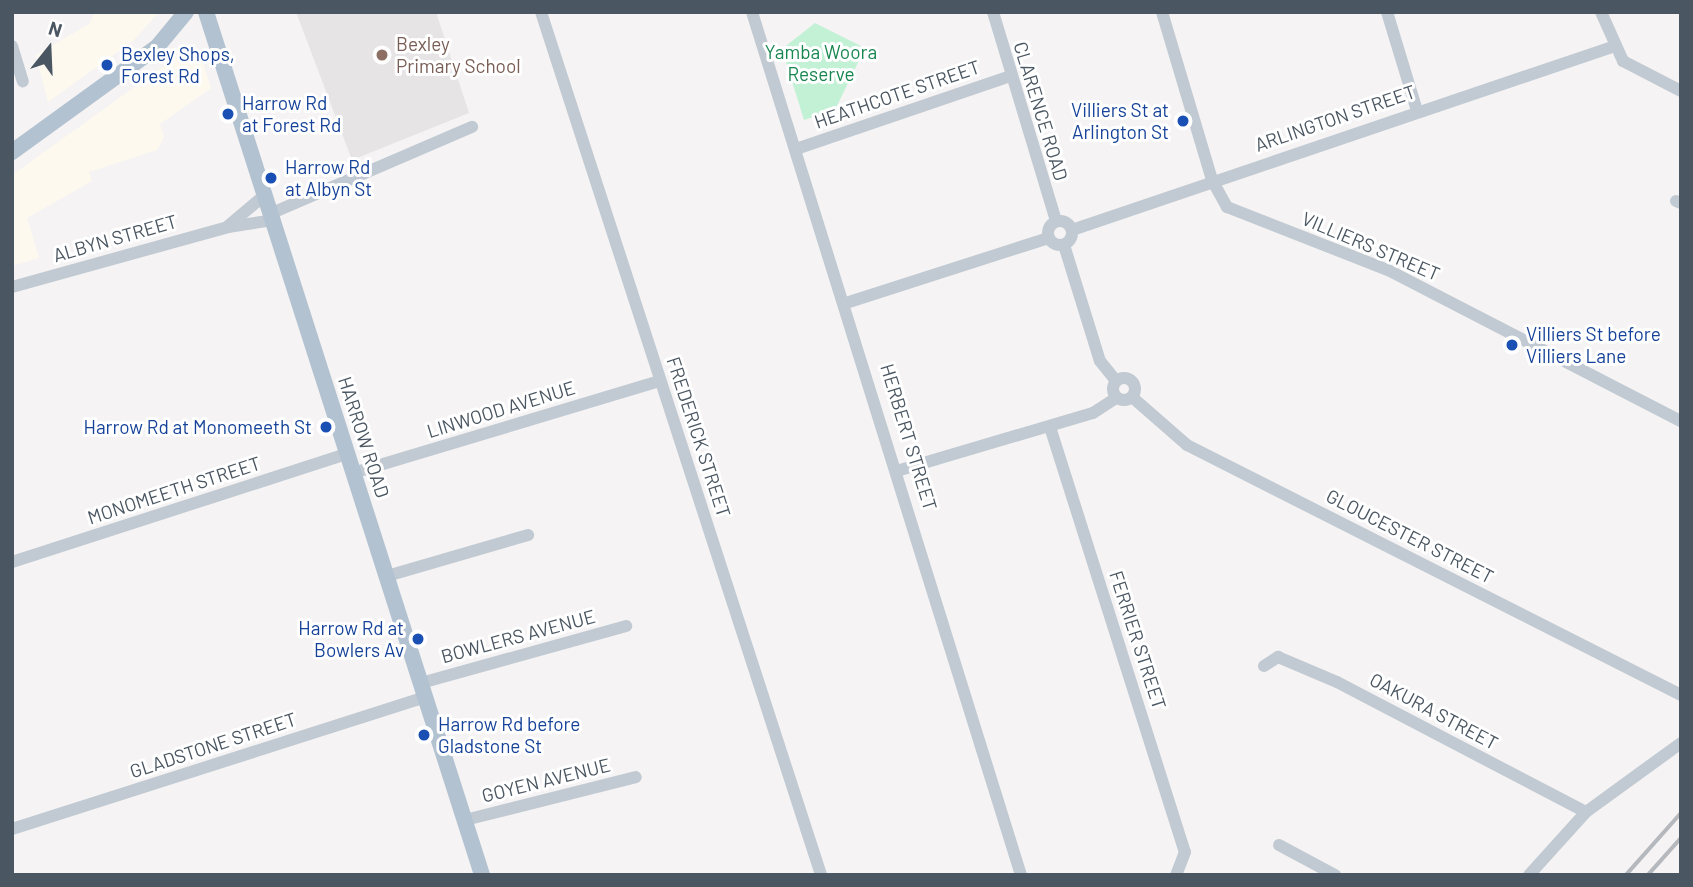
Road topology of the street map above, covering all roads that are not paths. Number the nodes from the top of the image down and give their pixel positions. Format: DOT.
graph roads {
  1 [pos="186,12"];
  2 [pos="206,12"];
  3 [pos="541,12"];
  4 [pos="752,12"];
  5 [pos="993,12"];
  6 [pos="1162,12"];
  7 [pos="1387,12"];
  8 [pos="1601,12"];
  9 [pos="12,46"];
  10 [pos="1612,47"];
  11 [pos="1007,77"];
  12 [pos="23,81"];
  13 [pos="1681,91"];
  14 [pos="1417,111"];
  15 [pos="472,127"];
  16 [pos="799,148"];
  17 [pos="12,152"];
  18 [pos="1212,180"];
  19 [pos="265,194"];
  20 [pos="273,217"];
  21 [pos="1056,221"];
  22 [pos="228,226"];
  23 [pos="1072,230"];
  24 [pos="1048,238"];
  25 [pos="1065,245"];
  26 [pos="12,287"];
  27 [pos="846,303"];
  28 [pos="660,381"];
  29 [pos="1116,381"];
  30 [pos="1132,397"];
  31 [pos="1116,398"];
  32 [pos="1681,421"];
  33 [pos="1050,427"];
  34 [pos="347,454"];
  35 [pos="900,470"];
  36 [pos="353,473"];
  37 [pos="528,535"];
  38 [pos="12,562"];
  39 [pos="387,576"];
  40 [pos="626,626"];
  41 [pos="1264,666"];
  42 [pos="423,690"];
  43 [pos="1681,695"];
  44 [pos="1681,743"];
  45 [pos="636,778"];
  46 [pos="1586,812"];
  47 [pos="465,820"];
  48 [pos="12,829"];
  49 [pos="1279,845"];
  50 [pos="1180,870"];
  51 [pos="482,875"];
  52 [pos="821,875"];
  53 [pos="1021,875"];
  54 [pos="1335,875"];
  55 [pos="1529,875"];
  1 -- 17 [label="main road"];
  2 -- 19 [label="main road, HARROW ROAD"];
  3 -- 28 [label="street, FREDERICK STREET"];
  4 -- 16 [label="street, HERBERT STREET"];
  5 -- 11 [label="street, CLARENCE ROAD"];
  6 -- 18 [label="street, VILLIERS STREET"];
  7 -- 14 [label="street"];
  8 -- 10 [label="street"];
  9 -- 12 [label="street"];
  10 -- 13 [label="street"];
  10 -- 14 [label="street, ARLINGTON STREET"];
  11 -- 16 [label="street, HEATHCOTE STREET"];
  11 -- 21 [label="street, CLARENCE ROAD"];
  14 -- 18 [label="street, ARLINGTON STREET"];
  15 -- 20 [label="street, ALBYN STREET"];
  16 -- 27 [label="street, HERBERT STREET"];
  18 -- 23 [label="street, ARLINGTON STREET"];
  18 -- 32 [label="street, VILLIERS STREET"];
  19 -- 20 [label="main road, HARROW ROAD"];
  19 -- 22 [label="street, ALBYN STREET"];
  20 -- 22 [label="street, ALBYN STREET"];
  20 -- 34 [label="main road, HARROW ROAD"];
  21 -- 23 [label="street"];
  21 -- 24 [label="street"];
  22 -- 26 [label="street, ALBYN STREET"];
  23 -- 25 [label="street"];
  24 -- 25 [label="street"];
  24 -- 27 [label="street"];
  25 -- 29 [label="street"];
  27 -- 35 [label="street, HERBERT STREET"];
  28 -- 36 [label="street, LINWOOD AVENUE"];
  28 -- 52 [label="street, FREDERICK STREET"];
  29 -- 30 [label="street, GLOUCESTER STREET"];
  29 -- 31 [label="street"];
  30 -- 31 [label="street"];
  30 -- 43 [label="street, GLOUCESTER STREET"];
  31 -- 33 [label="street"];
  33 -- 35 [label="street"];
  33 -- 50 [label="street, FERRIER STREET"];
  34 -- 36 [label="main road, HARROW ROAD"];
  34 -- 38 [label="street, MONOMEETH STREET"];
  35 -- 53 [label="street, HERBERT STREET"];
  36 -- 39 [label="main road, HARROW ROAD"];
  37 -- 39 [label="street"];
  39 -- 42 [label="main road, HARROW ROAD"];
  40 -- 42 [label="street, BOWLERS AVENUE"];
  41 -- 46 [label="street, OAKURA STREET"];
  42 -- 47 [label="main road, HARROW ROAD"];
  42 -- 48 [label="street, GLADSTONE STREET"];
  44 -- 46 [label="street"];
  45 -- 47 [label="street, GOYEN AVENUE"];
  46 -- 55 [label="street"];
  47 -- 51 [label="main road, HARROW ROAD"];
  49 -- 54 [label="street"];
}
